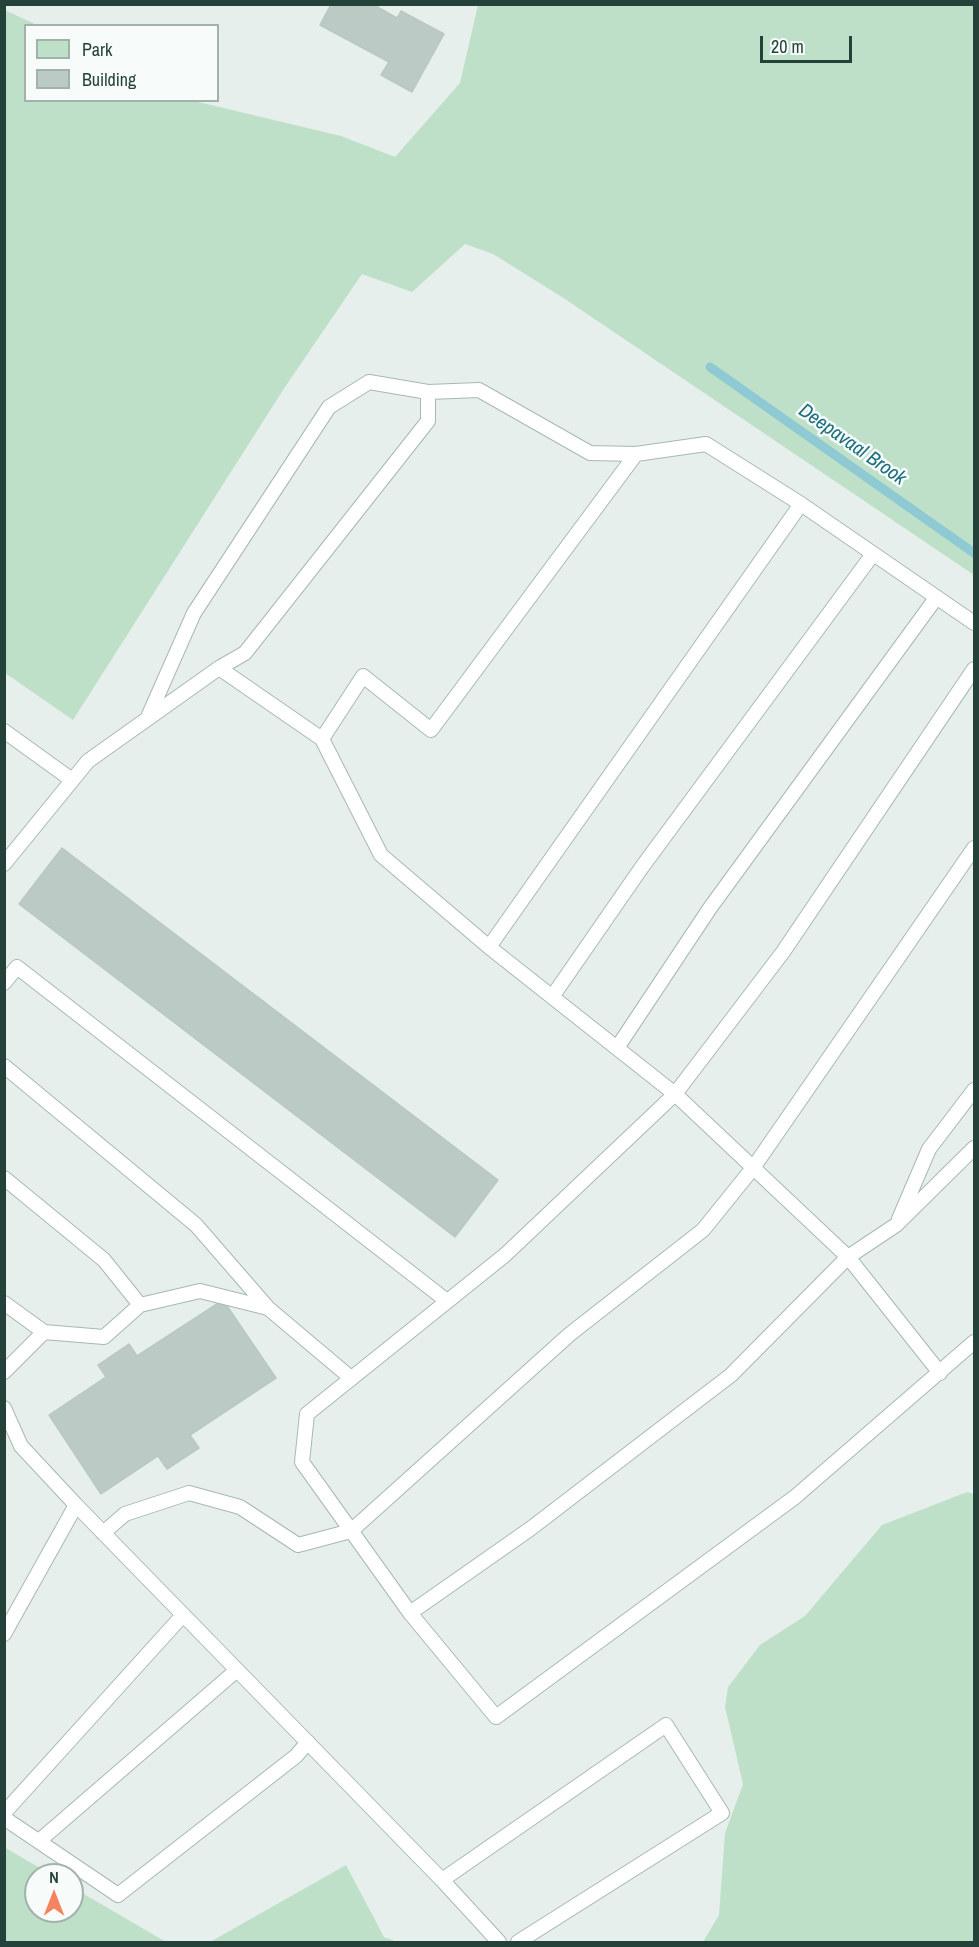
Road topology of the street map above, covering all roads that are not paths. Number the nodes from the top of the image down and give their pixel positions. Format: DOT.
graph roads {
  1 [pos="429,392"];
  2 [pos="636,454"];
  3 [pos="801,504"];
  4 [pos="873,554"];
  5 [pos="936,598"];
  6 [pos="975,623"];
  7 [pos="219,668"];
  8 [pos="975,669"];
  9 [pos="148,717"];
  10 [pos="4,731"];
  11 [pos="322,739"];
  12 [pos="72,780"];
  13 [pos="975,848"];
  14 [pos="4,864"];
  15 [pos="489,947"];
  16 [pos="4,983"];
  17 [pos="552,997"];
  18 [pos="617,1048"];
  19 [pos="4,1066"];
  20 [pos="975,1090"];
  21 [pos="675,1094"];
  22 [pos="975,1148"];
  23 [pos="753,1168"];
  24 [pos="4,1178"];
  25 [pos="897,1225"];
  26 [pos="848,1257"];
  27 [pos="447,1301"];
  28 [pos="4,1304"];
  29 [pos="140,1305"];
  30 [pos="268,1308"];
  31 [pos="44,1332"];
  32 [pos="975,1342"];
  33 [pos="4,1372"];
  34 [pos="940,1373"];
  35 [pos="351,1378"];
  36 [pos="4,1408"];
  37 [pos="76,1505"];
  38 [pos="351,1531"];
  39 [pos="103,1533"];
  40 [pos="410,1613"];
  41 [pos="183,1616"];
  42 [pos="4,1634"];
  43 [pos="237,1670"];
  44 [pos="308,1742"];
  45 [pos="4,1812"];
  46 [pos="4,1818"];
  47 [pos="39,1841"];
  48 [pos="442,1880"];
  49 [pos="499,1942"];
  50 [pos="518,1942"];
  1 -- 2 [label="lane"];
  1 -- 7 [label="lane"];
  1 -- 9 [label="lane"];
  2 -- 3 [label="lane"];
  2 -- 11 [label="lane"];
  3 -- 4 [label="lane"];
  3 -- 15 [label="lane"];
  4 -- 5 [label="lane"];
  4 -- 17 [label="lane"];
  5 -- 6 [label="lane"];
  5 -- 18 [label="lane"];
  7 -- 9 [label="lane"];
  7 -- 11 [label="lane"];
  8 -- 21 [label="lane"];
  9 -- 12 [label="lane"];
  10 -- 12 [label="lane"];
  11 -- 15 [label="lane"];
  12 -- 14 [label="lane"];
  13 -- 23 [label="lane"];
  15 -- 17 [label="lane"];
  16 -- 27 [label="lane"];
  17 -- 18 [label="lane"];
  18 -- 21 [label="lane"];
  19 -- 30 [label="lane"];
  20 -- 25 [label="lane"];
  21 -- 23 [label="lane"];
  21 -- 27 [label="lane"];
  22 -- 25 [label="lane"];
  23 -- 26 [label="lane"];
  23 -- 38 [label="lane"];
  24 -- 29 [label="lane"];
  25 -- 26 [label="lane"];
  26 -- 34 [label="lane"];
  26 -- 40 [label="lane"];
  27 -- 35 [label="lane"];
  28 -- 31 [label="lane"];
  29 -- 30 [label="lane"];
  29 -- 31 [label="lane"];
  30 -- 35 [label="lane"];
  31 -- 33 [label="lane"];
  32 -- 34 [label="lane"];
  34 -- 40 [label="lane"];
  35 -- 38 [label="lane"];
  36 -- 37 [label="lane"];
  37 -- 39 [label="lane"];
  37 -- 42 [label="lane"];
  38 -- 39 [label="lane"];
  38 -- 40 [label="lane"];
  39 -- 41 [label="lane"];
  41 -- 43 [label="lane"];
  41 -- 45 [label="lane"];
  43 -- 44 [label="lane"];
  43 -- 47 [label="lane"];
  44 -- 47 [label="lane"];
  44 -- 48 [label="lane"];
  46 -- 47 [label="lane"];
  48 -- 49 [label="lane"];
  48 -- 50 [label="lane"];
}
